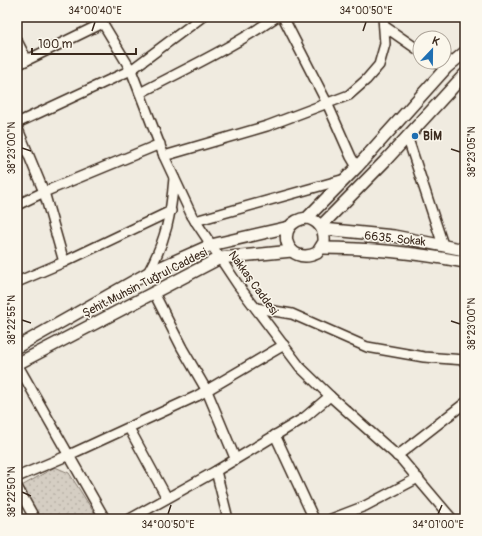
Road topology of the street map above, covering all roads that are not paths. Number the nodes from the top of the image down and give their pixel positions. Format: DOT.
graph roads {
  1 [pos="202,17"];
  2 [pos="276,17"];
  3 [pos="283,17"];
  4 [pos="101,20"];
  5 [pos="190,20"];
  6 [pos="384,21"];
  7 [pos="17,41"];
  8 [pos="412,44"];
  9 [pos="465,52"];
  10 [pos="27,60"];
  11 [pos="452,63"];
  12 [pos="17,65"];
  13 [pos="131,70"];
  14 [pos="444,70"];
  15 [pos="465,74"];
  16 [pos="140,93"];
  17 [pos="327,103"];
  18 [pos="17,123"];
  19 [pos="17,127"];
  20 [pos="407,136"];
  21 [pos="160,144"];
  22 [pos="164,156"];
  23 [pos="357,166"];
  24 [pos="174,177"];
  25 [pos="346,179"];
  26 [pos="44,192"];
  27 [pos="17,205"];
  28 [pos="171,211"];
  29 [pos="306,218"];
  30 [pos="196,222"];
  31 [pos="289,227"];
  32 [pos="322,227"];
  33 [pos="211,245"];
  34 [pos="443,245"];
  35 [pos="322,248"];
  36 [pos="465,250"];
  37 [pos="292,251"];
  38 [pos="220,258"];
  39 [pos="64,262"];
  40 [pos="465,262"];
  41 [pos="148,273"];
  42 [pos="17,282"];
  43 [pos="154,293"];
  44 [pos="256,308"];
  45 [pos="284,345"];
  46 [pos="17,347"];
  47 [pos="465,360"];
  48 [pos="17,364"];
  49 [pos="207,391"];
  50 [pos="330,396"];
  51 [pos="465,403"];
  52 [pos="129,428"];
  53 [pos="275,435"];
  54 [pos="69,455"];
  55 [pos="397,456"];
  56 [pos="235,458"];
  57 [pos="216,471"];
  58 [pos="17,477"];
  59 [pos="418,478"];
  60 [pos="17,487"];
  61 [pos="167,498"];
  62 [pos="35,519"];
  63 [pos="105,519"];
  64 [pos="130,519"];
  65 [pos="228,519"];
  66 [pos="314,519"];
  67 [pos="331,519"];
  68 [pos="452,519"];
  1 -- 5 [label="street"];
  2 -- 16 [label="street"];
  3 -- 17 [label="street"];
  4 -- 10 [label="street"];
  4 -- 13 [label="street, Nakkaş Caddesi"];
  5 -- 13 [label="street"];
  6 -- 8 [label="street"];
  6 -- 17 [label="street"];
  7 -- 10 [label="street"];
  9 -- 11 [label="main road"];
  10 -- 12 [label="street"];
  13 -- 16 [label="street, Nakkaş Caddesi"];
  13 -- 18 [label="street"];
  14 -- 23 [label="main road"];
  15 -- 20 [label="main road"];
  16 -- 21 [label="street, Nakkaş Caddesi"];
  17 -- 22 [label="street"];
  17 -- 23 [label="street"];
  19 -- 26 [label="street"];
  20 -- 32 [label="main road"];
  20 -- 34 [label="street"];
  21 -- 22 [label="street, Nakkaş Caddesi"];
  21 -- 26 [label="street"];
  22 -- 24 [label="street, Nakkaş Caddesi"];
  23 -- 25 [label="main road"];
  24 -- 28 [label="street"];
  24 -- 30 [label="street, Nakkaş Caddesi"];
  25 -- 29 [label="main road"];
  25 -- 30 [label="street"];
  26 -- 27 [label="street"];
  26 -- 39 [label="street"];
  28 -- 39 [label="street"];
  28 -- 41 [label="street"];
  29 -- 31 [label="main road"];
  29 -- 32 [label="main road"];
  30 -- 33 [label="street, Nakkaş Caddesi"];
  31 -- 33 [label="main road, Şehit Muhsin Tuğrul Caddesi"];
  31 -- 37 [label="main road"];
  32 -- 34 [label="main road, 6635. Sokak"];
  32 -- 35 [label="main road"];
  33 -- 38 [label="street, Nakkaş Caddesi"];
  33 -- 41 [label="main road, Şehit Muhsin Tuğrul Caddesi"];
  34 -- 36 [label="main road, 6635. Sokak"];
  35 -- 37 [label="main road"];
  35 -- 40 [label="main road, 6635. Sokak"];
  37 -- 38 [label="main road, Şehit Muhsin Tuğrul Caddesi"];
  38 -- 43 [label="main road, Şehit Muhsin Tuğrul Caddesi"];
  38 -- 44 [label="street, Nakkaş Caddesi"];
  39 -- 42 [label="street"];
  41 -- 46 [label="main road, Şehit Muhsin Tuğrul Caddesi"];
  43 -- 48 [label="main road, Şehit Muhsin Tuğrul Caddesi"];
  43 -- 49 [label="street"];
  44 -- 45 [label="street, Nakkaş Caddesi"];
  44 -- 47 [label="street"];
  45 -- 49 [label="street"];
  45 -- 50 [label="street, Nakkaş Caddesi"];
  48 -- 54 [label="street"];
  49 -- 52 [label="street"];
  49 -- 56 [label="street"];
  50 -- 53 [label="street"];
  50 -- 55 [label="street, Nakkaş Caddesi"];
  51 -- 55 [label="street"];
  52 -- 54 [label="street"];
  52 -- 61 [label="street"];
  53 -- 56 [label="street"];
  53 -- 66 [label="street"];
  54 -- 58 [label="street"];
  54 -- 63 [label="street"];
  55 -- 59 [label="street, Nakkaş Caddesi"];
  56 -- 57 [label="street"];
  57 -- 61 [label="street"];
  57 -- 65 [label="street"];
  59 -- 67 [label="street"];
  59 -- 68 [label="street, Nakkaş Caddesi"];
  60 -- 62 [label="street"];
  61 -- 64 [label="street"];
}
